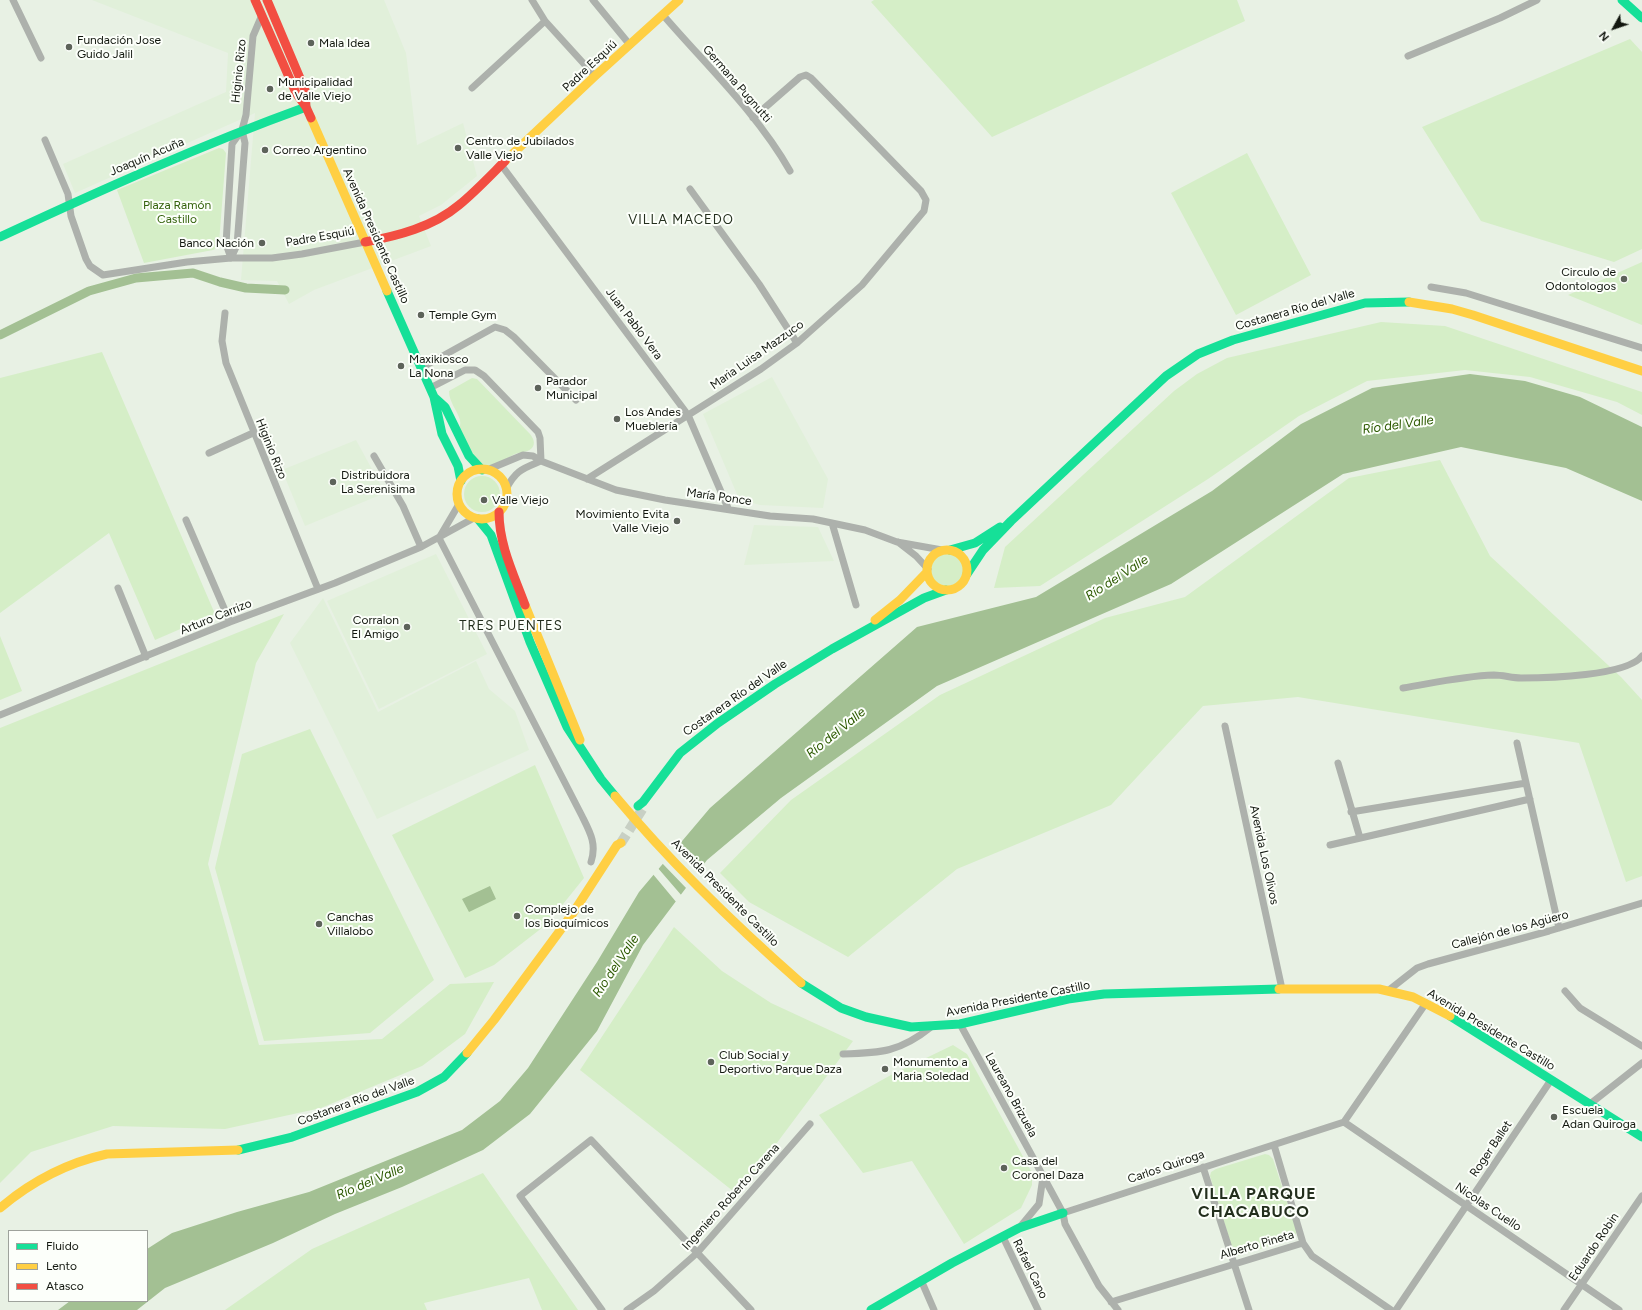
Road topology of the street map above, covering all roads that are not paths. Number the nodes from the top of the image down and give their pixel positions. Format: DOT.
graph roads {
  1 [pos="13,0"];
  2 [pos="255,0"];
  3 [pos="266,0"];
  4 [pos="532,0"];
  5 [pos="593,0"];
  6 [pos="679,0"];
  7 [pos="1537,0"];
  8 [pos="1622,0"];
  9 [pos="1633,9"];
  10 [pos="1642,13"];
  11 [pos="262,15"];
  12 [pos="663,15"];
  13 [pos="1642,18"];
  14 [pos="545,21"];
  15 [pos="630,45"];
  16 [pos="1408,56"];
  17 [pos="41,58"];
  18 [pos="595,76"];
  19 [pos="472,88"];
  20 [pos="306,107"];
  21 [pos="753,118"];
  22 [pos="242,130"];
  23 [pos="46,140"];
  24 [pos="502,166"];
  25 [pos="790,171"];
  26 [pos="690,188"];
  27 [pos="69,206"];
  28 [pos="0,237"];
  29 [pos="365,242"];
  30 [pos="231,258"];
  31 [pos="1431,287"];
  32 [pos="224,313"];
  33 [pos="797,343"];
  34 [pos="1642,348"];
  35 [pos="421,368"];
  36 [pos="1642,372"];
  37 [pos="432,392"];
  38 [pos="576,400"];
  39 [pos="688,415"];
  40 [pos="253,433"];
  41 [pos="209,453"];
  42 [pos="374,456"];
  43 [pos="541,462"];
  44 [pos="485,470"];
  45 [pos="586,479"];
  46 [pos="461,480"];
  47 [pos="506,488"];
  48 [pos="459,504"];
  49 [pos="728,508"];
  50 [pos="499,512"];
  51 [pos="476,518"];
  52 [pos="186,520"];
  53 [pos="1011,521"];
  54 [pos="832,523"];
  55 [pos="439,538"];
  56 [pos="897,542"];
  57 [pos="421,547"];
  58 [pos="946,550"];
  59 [pos="927,570"];
  60 [pos="967,574"];
  61 [pos="118,588"];
  62 [pos="318,589"];
  63 [pos="946,590"];
  64 [pos="856,605"];
  65 [pos="230,622"];
  66 [pos="858,634"];
  67 [pos="146,657"];
  68 [pos="1642,657"];
  69 [pos="1403,688"];
  70 [pos="0,715"];
  71 [pos="1225,726"];
  72 [pos="1517,743"];
  73 [pos="586,755"];
  74 [pos="1338,763"];
  75 [pos="1526,783"];
  76 [pos="1530,799"];
  77 [pos="641,805"];
  78 [pos="1351,812"];
  79 [pos="1360,838"];
  80 [pos="618,843"];
  81 [pos="1330,845"];
  82 [pos="591,862"];
  83 [pos="1642,903"];
  84 [pos="1559,928"];
  85 [pos="1282,989"];
  86 [pos="1389,990"];
  87 [pos="1565,991"];
  88 [pos="1426,1003"];
  89 [pos="960,1024"];
  90 [pos="931,1027"];
  91 [pos="1642,1046"];
  92 [pos="843,1054"];
  93 [pos="1642,1063"];
  94 [pos="1551,1080"];
  95 [pos="1590,1104"];
  96 [pos="1344,1122"];
  97 [pos="810,1124"];
  98 [pos="1642,1137"];
  99 [pos="1274,1145"];
  100 [pos="1203,1167"];
  101 [pos="1043,1176"];
  102 [pos="1642,1196"];
  103 [pos="1466,1206"];
  104 [pos="0,1208"];
  105 [pos="1063,1213"];
  106 [pos="1019,1228"];
  107 [pos="1003,1237"];
  108 [pos="1303,1243"];
  109 [pos="697,1253"];
  110 [pos="1235,1263"];
  111 [pos="921,1280"];
  112 [pos="1582,1284"];
  113 [pos="1111,1302"];
  114 [pos="602,1310"];
  115 [pos="627,1310"];
  116 [pos="751,1310"];
  117 [pos="871,1310"];
  118 [pos="934,1310"];
  119 [pos="1038,1310"];
  120 [pos="1118,1310"];
  121 [pos="1249,1310"];
  122 [pos="1391,1310"];
  123 [pos="1396,1310"];
  124 [pos="1564,1310"];
  125 [pos="1619,1310"];
  1 -- 17 [label="street"];
  2 -- 11 [label="main road, Avenida Presidente Castillo"];
  3 -- 20 [label="main road, Avenida Presidente Castillo"];
  4 -- 14 [label="street"];
  5 -- 15 [label="street"];
  6 -- 12 [label="main road, Padre Esquiú"];
  7 -- 16 [label="street"];
  8 -- 9 [label="main road"];
  9 -- 10 [label="main road"];
  9 -- 13 [label="main road"];
  11 -- 20 [label="main road, Avenida Presidente Castillo"];
  11 -- 22 [label="street, Higinio Rizo"];
  12 -- 15 [label="main road, Padre Esquiú"];
  12 -- 21 [label="street, Germana Pugnutti"];
  14 -- 18 [label="street"];
  14 -- 19 [label="street"];
  15 -- 18 [label="main road, Padre Esquiú"];
  18 -- 24 [label="main road, Padre Esquiú"];
  20 -- 22 [label="main road, Joaquín Acuña"];
  20 -- 29 [label="main road, Avenida Presidente Castillo"];
  21 -- 25 [label="street, Germana Pugnutti"];
  21 -- 33 [label="street, Maria Luisa Mazzuco"];
  22 -- 27 [label="main road, Joaquín Acuña"];
  22 -- 30 [label="street, Higinio Rizo"];
  22 -- 30 [label="street, Higinio Rizo"];
  23 -- 27 [label="street"];
  24 -- 29 [label="main road, Padre Esquiú"];
  24 -- 39 [label="street, Juan Pablo Vera"];
  26 -- 33 [label="street"];
  27 -- 28 [label="main road, Joaquín Acuña"];
  27 -- 30 [label="street, Padre Esquiú"];
  29 -- 30 [label="street, Padre Esquiú"];
  29 -- 35 [label="main road, Avenida Presidente Castillo"];
  31 -- 34 [label="street"];
  32 -- 40 [label="street, Higinio Rizo"];
  33 -- 39 [label="street, Maria Luisa Mazzuco"];
  35 -- 37 [label="main road, Avenida Presidente Castillo"];
  35 -- 38 [label="street"];
  36 -- 53 [label="main road, Costanera Río del Valle"];
  37 -- 43 [label="street"];
  37 -- 44 [label="main road, Avenida Presidente Castillo"];
  37 -- 46 [label="main road, Avenida Presidente Castillo"];
  39 -- 45 [label="street, Maria Luisa Mazzuco"];
  39 -- 49 [label="street, Juan Pablo Vera"];
  40 -- 41 [label="street"];
  40 -- 62 [label="street, Higinio Rizo"];
  42 -- 57 [label="street"];
  43 -- 44 [label="street, María Ponce"];
  43 -- 45 [label="street, María Ponce"];
  43 -- 47 [label="street"];
  44 -- 46 [label="main road"];
  44 -- 47 [label="main road"];
  45 -- 49 [label="street, María Ponce"];
  46 -- 48 [label="main road"];
  47 -- 50 [label="main road"];
  48 -- 51 [label="main road"];
  48 -- 55 [label="street"];
  49 -- 54 [label="street, María Ponce"];
  50 -- 51 [label="main road"];
  50 -- 73 [label="main road, Avenida Presidente Castillo"];
  51 -- 55 [label="street, Arturo Carrizo"];
  51 -- 73 [label="main road, Avenida Presidente Castillo"];
  52 -- 65 [label="street"];
  53 -- 58 [label="main road, Costanera Río del Valle"];
  53 -- 60 [label="main road, Costanera Río del Valle"];
  54 -- 56 [label="street, María Ponce"];
  54 -- 64 [label="street"];
  55 -- 57 [label="street, Arturo Carrizo"];
  55 -- 82 [label="street"];
  56 -- 58 [label="street, María Ponce"];
  56 -- 59 [label="street, María Ponce"];
  57 -- 62 [label="street, Arturo Carrizo"];
  58 -- 59 [label="main road"];
  58 -- 60 [label="main road"];
  59 -- 63 [label="main road"];
  59 -- 66 [label="main road, Costanera Río del Valle"];
  60 -- 63 [label="main road"];
  61 -- 67 [label="street"];
  62 -- 65 [label="street, Arturo Carrizo"];
  63 -- 66 [label="main road, Costanera Río del Valle"];
  65 -- 67 [label="street, Arturo Carrizo"];
  66 -- 77 [label="main road, Costanera Río del Valle"];
  67 -- 70 [label="street, Arturo Carrizo"];
  68 -- 69 [label="street"];
  71 -- 85 [label="street, Avenida Los Olivos"];
  72 -- 75 [label="street"];
  73 -- 90 [label="main road, Avenida Presidente Castillo"];
  74 -- 78 [label="street"];
  75 -- 76 [label="street"];
  75 -- 78 [label="street"];
  76 -- 79 [label="street"];
  76 -- 84 [label="street"];
  78 -- 79 [label="street"];
  79 -- 81 [label="street"];
  80 -- 104 [label="main road, Costanera Río del Valle"];
  83 -- 84 [label="street, Callejón de los Agüero"];
  84 -- 86 [label="street, Callejón de los Agüero"];
  85 -- 86 [label="main road, Avenida Presidente Castillo"];
  85 -- 89 [label="main road, Avenida Presidente Castillo"];
  86 -- 88 [label="main road, Avenida Presidente Castillo"];
  87 -- 91 [label="street"];
  88 -- 94 [label="main road, Avenida Presidente Castillo"];
  88 -- 96 [label="street"];
  89 -- 90 [label="main road, Avenida Presidente Castillo"];
  89 -- 101 [label="street, Laureano Brizuela"];
  90 -- 92 [label="street"];
  93 -- 95 [label="street"];
  94 -- 95 [label="main road, Avenida Presidente Castillo"];
  94 -- 103 [label="street, Roger Ballet"];
  95 -- 98 [label="main road, Avenida Presidente Castillo"];
  96 -- 99 [label="street, Carlos Quiroga"];
  96 -- 103 [label="street, Nicolas Cuello"];
  97 -- 109 [label="street, Ingeniero Roberto Carena"];
  99 -- 100 [label="street, Carlos Quiroga"];
  99 -- 108 [label="street"];
  100 -- 105 [label="street, Carlos Quiroga"];
  100 -- 110 [label="street"];
  101 -- 105 [label="street, Laureano Brizuela"];
  101 -- 106 [label="street"];
  102 -- 112 [label="street, Eduardo Robin"];
  103 -- 112 [label="street, Nicolas Cuello"];
  103 -- 123 [label="street, Roger Ballet"];
  105 -- 106 [label="main road, Carlos Quiroga"];
  105 -- 113 [label="street, Laureano Brizuela"];
  106 -- 107 [label="main road, Carlos Quiroga"];
  107 -- 111 [label="main road, Carlos Quiroga"];
  107 -- 119 [label="street, Rafael Cano"];
  108 -- 110 [label="street, Alberto Pineta"];
  108 -- 122 [label="street, Alberto Pineta"];
  109 -- 114 [label="street"];
  109 -- 115 [label="street, Ingeniero Roberto Carena"];
  109 -- 116 [label="street"];
  110 -- 113 [label="street, Alberto Pineta"];
  110 -- 121 [label="street"];
  111 -- 117 [label="main road, Carlos Quiroga"];
  111 -- 118 [label="street"];
  112 -- 124 [label="street, Eduardo Robin"];
  112 -- 125 [label="street, Nicolas Cuello"];
  113 -- 120 [label="street, Laureano Brizuela"];
}
